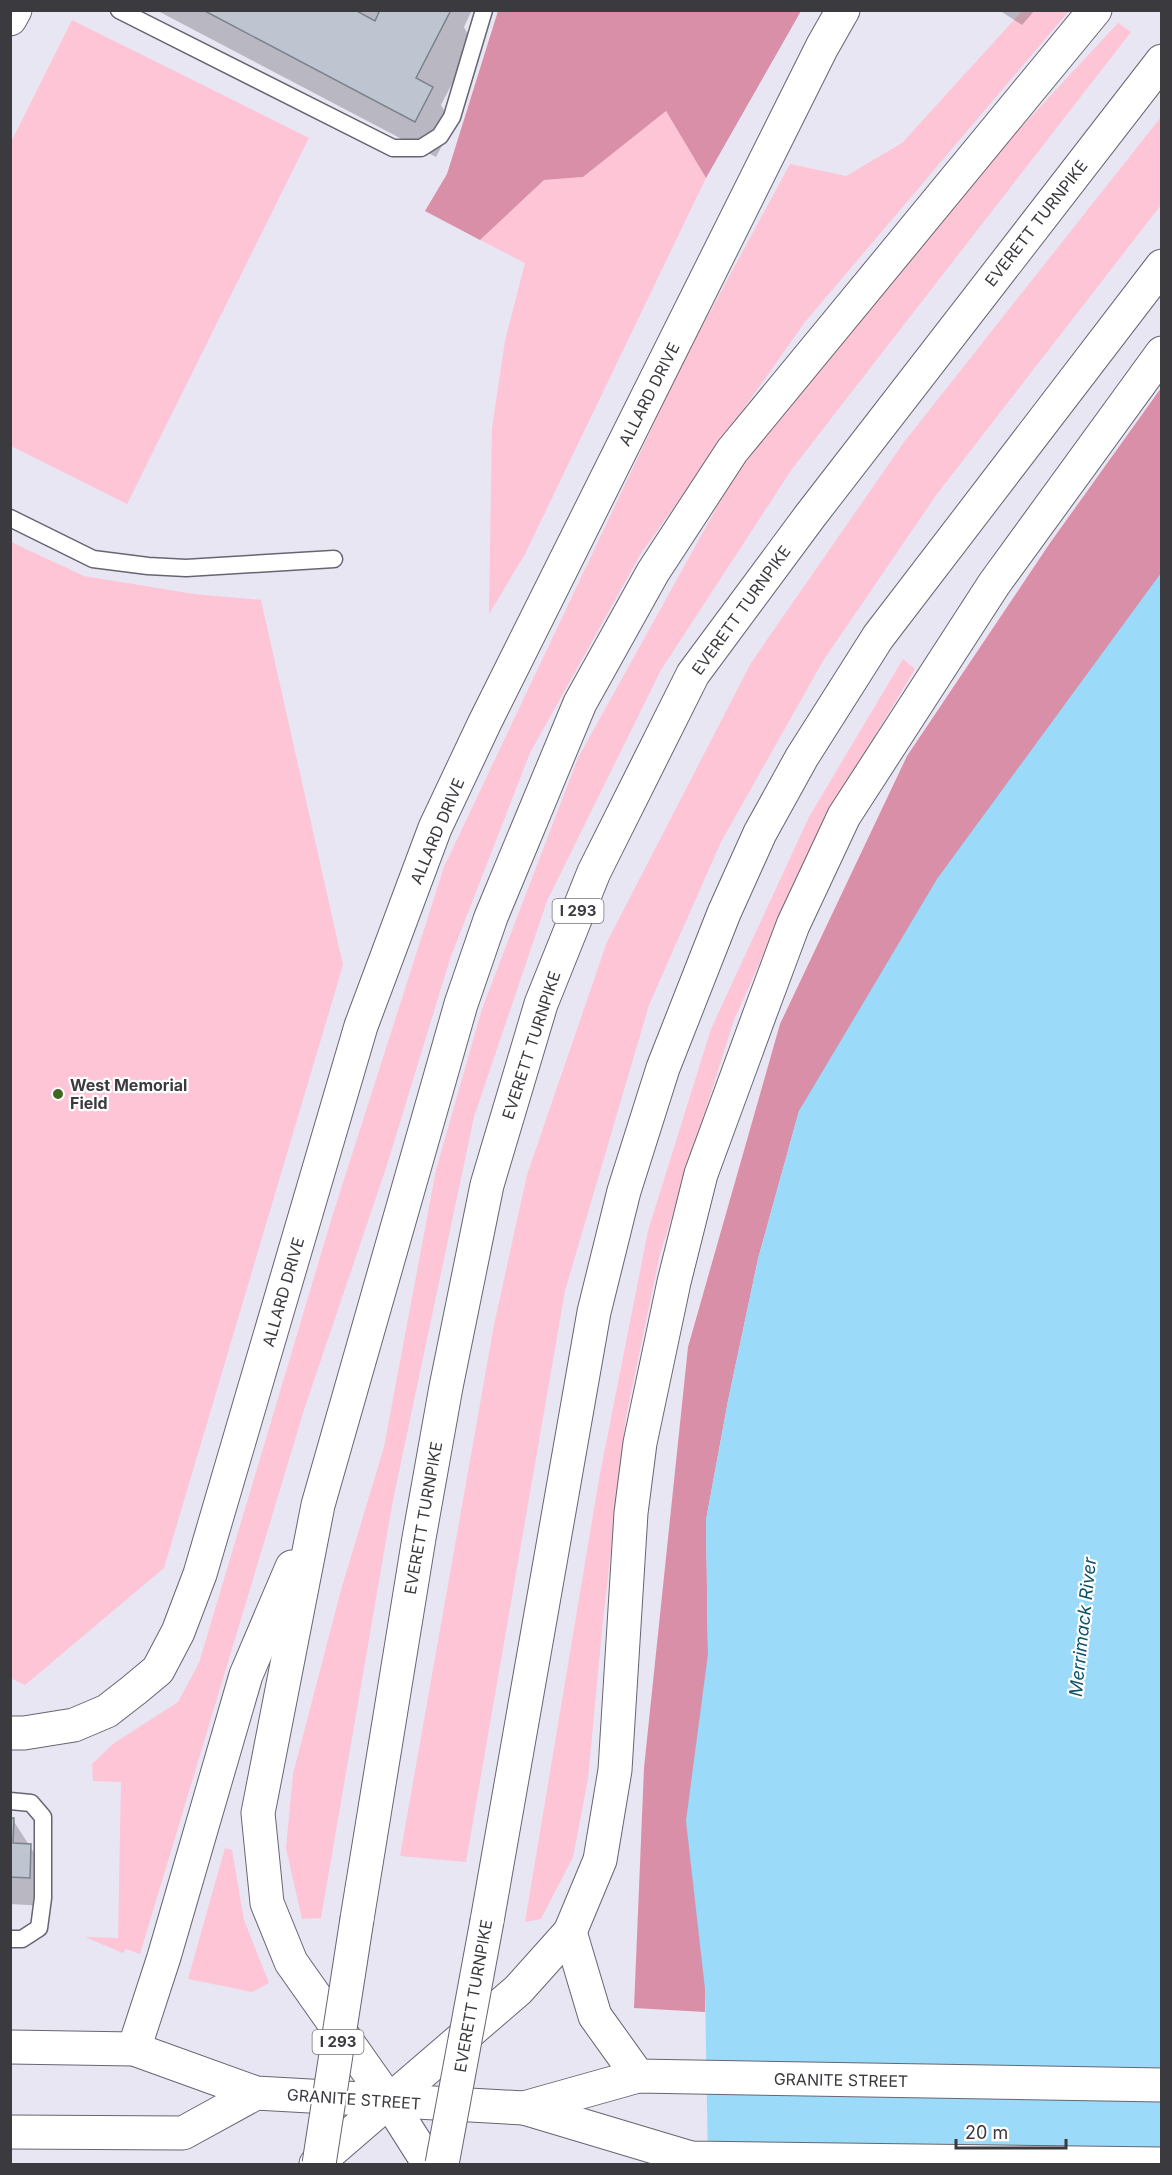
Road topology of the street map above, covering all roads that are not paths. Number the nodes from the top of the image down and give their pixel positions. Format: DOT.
graph roads {
  1 [pos="15,10"];
  2 [pos="119,10"];
  3 [pos="484,10"];
  4 [pos="843,10"];
  5 [pos="1095,10"];
  6 [pos="10,19"];
  7 [pos="1161,61"];
  8 [pos="1161,266"];
  9 [pos="1161,353"];
  10 [pos="10,518"];
  11 [pos="334,559"];
  12 [pos="318,1505"];
  13 [pos="15,1731"];
  14 [pos="10,1801"];
  15 [pos="570,1932"];
  16 [pos="10,1939"];
  17 [pos="10,2047"];
  18 [pos="134,2049"];
  19 [pos="638,2076"];
  20 [pos="1161,2085"];
  21 [pos="256,2093"];
  22 [pos="389,2102"];
  23 [pos="524,2108"];
  24 [pos="10,2132"];
  25 [pos="690,2161"];
  26 [pos="318,2164"];
  27 [pos="429,2164"];
  28 [pos="442,2164"];
  29 [pos="1161,2164"];
  1 -- 6 [label="main road"];
  2 -- 3 [label="lane"];
  4 -- 13 [label="main road, ALLARD DRIVE"];
  5 -- 12 [label="main road"];
  7 -- 26 [label="main road, EVERETT TURNPIKE / I 293, bridge"];
  8 -- 28 [label="main road, EVERETT TURNPIKE, bridge"];
  9 -- 15 [label="main road"];
  10 -- 11 [label="lane"];
  12 -- 18 [label="main road"];
  12 -- 22 [label="main road"];
  14 -- 16 [label="lane"];
  15 -- 19 [label="main road"];
  15 -- 22 [label="main road"];
  17 -- 18 [label="main road, GRANITE STREET"];
  18 -- 21 [label="main road, GRANITE STREET"];
  19 -- 20 [label="main road, GRANITE STREET"];
  19 -- 23 [label="main road, GRANITE STREET"];
  21 -- 22 [label="main road, GRANITE STREET"];
  21 -- 24 [label="main road"];
  22 -- 23 [label="main road, GRANITE STREET"];
  22 -- 26 [label="main road"];
  22 -- 27 [label="main road"];
  23 -- 25 [label="main road, GRANITE STREET"];
  25 -- 29 [label="main road, GRANITE STREET"];
}
